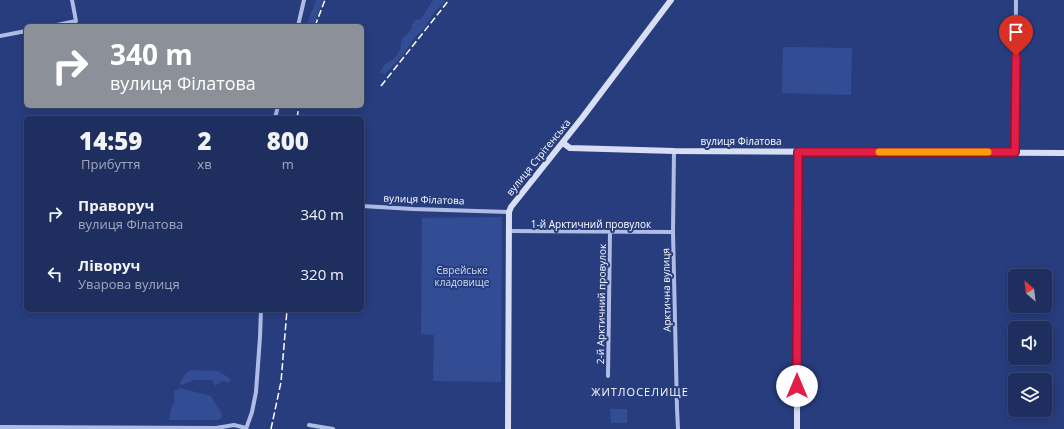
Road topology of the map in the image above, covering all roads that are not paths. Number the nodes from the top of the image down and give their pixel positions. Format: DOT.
graph roads {
  1 [pos="72,0"];
  2 [pos="304,0"];
  3 [pos="671,0"];
  4 [pos="1016,0"];
  5 [pos="62,24"];
  6 [pos="298,24"];
  7 [pos="24,31"];
  8 [pos="0,36"];
  9 [pos="563,143"];
  10 [pos="674,151"];
  11 [pos="798,152"];
  12 [pos="1015,152"];
  13 [pos="1064,153"];
  14 [pos="364,206"];
  15 [pos="509,212"];
  16 [pos="509,231"];
  17 [pos="610,232"];
  18 [pos="673,232"];
  19 [pos="260,312"];
  20 [pos="608,376"];
  21 [pos="309,425"];
  22 [pos="0,427"];
  23 [pos="246,428"];
  24 [pos="333,429"];
  25 [pos="508,429"];
  26 [pos="678,429"];
  27 [pos="797,429"];
  1 -- 5 [label="street"];
  2 -- 6 [label="street"];
  3 -- 9 [label="street, вулиця Стрітенська"];
  4 -- 12 [label="street"];
  7 -- 8 [label="street"];
  9 -- 10 [label="street, вулиця Філатова"];
  9 -- 15 [label="street, вулиця Стрітенська"];
  10 -- 11 [label="street, вулиця Філатова"];
  10 -- 18 [label="street, Арктична вулиця"];
  11 -- 12 [label="street, вулиця Філатова"];
  11 -- 27 [label="street"];
  12 -- 13 [label="street, вулиця Філатова"];
  14 -- 15 [label="street, вулиця Філатова"];
  15 -- 16 [label="street, вулиця Стрітенська"];
  16 -- 17 [label="street, 1-й Арктичний провулок"];
  16 -- 25 [label="street, вулиця Стрітенська"];
  17 -- 18 [label="street, 1-й Арктичний провулок"];
  17 -- 20 [label="street, 2-й Арктичний провулок"];
  18 -- 26 [label="street, Арктична вулиця"];
  19 -- 23 [label="street"];
  21 -- 24 [label="street"];
  22 -- 23 [label="street"];
}
